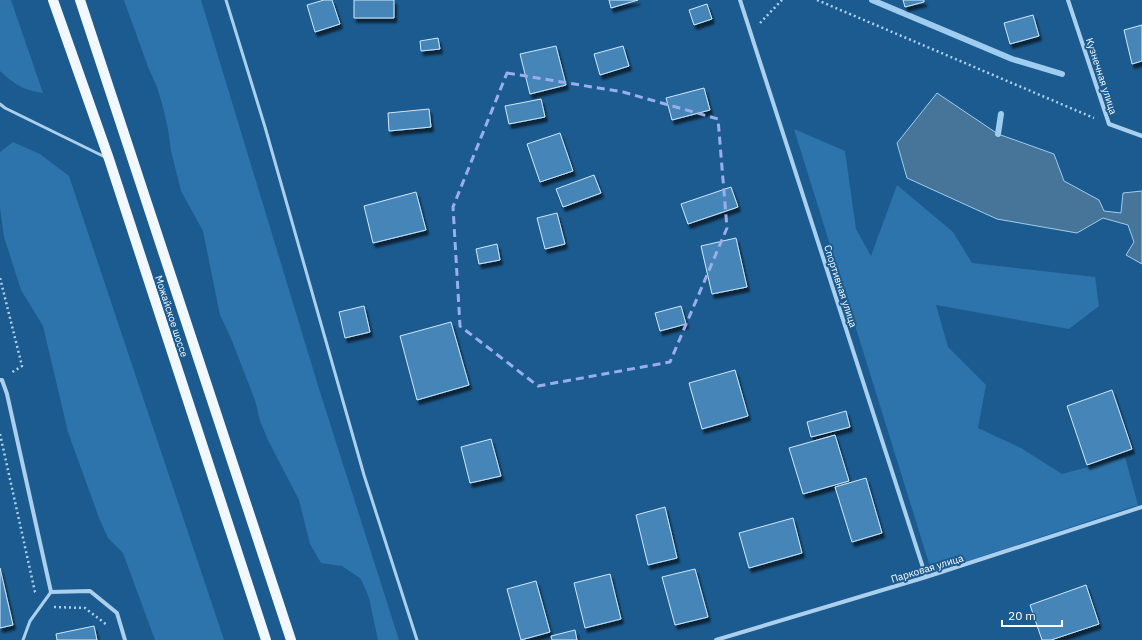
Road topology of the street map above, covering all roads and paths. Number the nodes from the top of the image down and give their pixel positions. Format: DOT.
graph roads {
  1 [pos="53,0"];
  2 [pos="80,0"];
  3 [pos="226,0"];
  4 [pos="740,0"];
  5 [pos="782,0"];
  6 [pos="817,0"];
  7 [pos="1068,0"];
  8 [pos="751,33"];
  9 [pos="0,104"];
  10 [pos="1109,124"];
  11 [pos="1142,136"];
  12 [pos="109,159"];
  13 [pos="0,278"];
  14 [pos="1,380"];
  15 [pos="0,434"];
  16 [pos="1142,507"];
  17 [pos="926,577"];
  18 [pos="51,592"];
  19 [pos="45,600"];
  20 [pos="109,627"];
  21 [pos="23,640"];
  22 [pos="125,640"];
  23 [pos="266,640"];
  24 [pos="291,640"];
  25 [pos="417,640"];
  26 [pos="716,640"];
  1 -- 12 [label="main road, Можайское шоссе"];
  2 -- 24 [label="main road, Можайское шоссе"];
  3 -- 25 [label="lane"];
  4 -- 8 [label="street, Спортивная улица"];
  5 -- 8 [label="path"];
  6 -- 10 [label="path"];
  7 -- 10 [label="street, Кузнечная улица"];
  8 -- 17 [label="street, Спортивная улица"];
  9 -- 12 [label="lane"];
  10 -- 11 [label="street, Кузнечная улица"];
  12 -- 23 [label="main road, Можайское шоссе"];
  13 -- 14 [label="path"];
  14 -- 18 [label="street"];
  15 -- 19 [label="path"];
  16 -- 17 [label="street, Парковая улица"];
  17 -- 26 [label="street, Парковая улица"];
  18 -- 19 [label="lane"];
  18 -- 22 [label="street"];
  19 -- 20 [label="path"];
  19 -- 21 [label="lane"];
}
